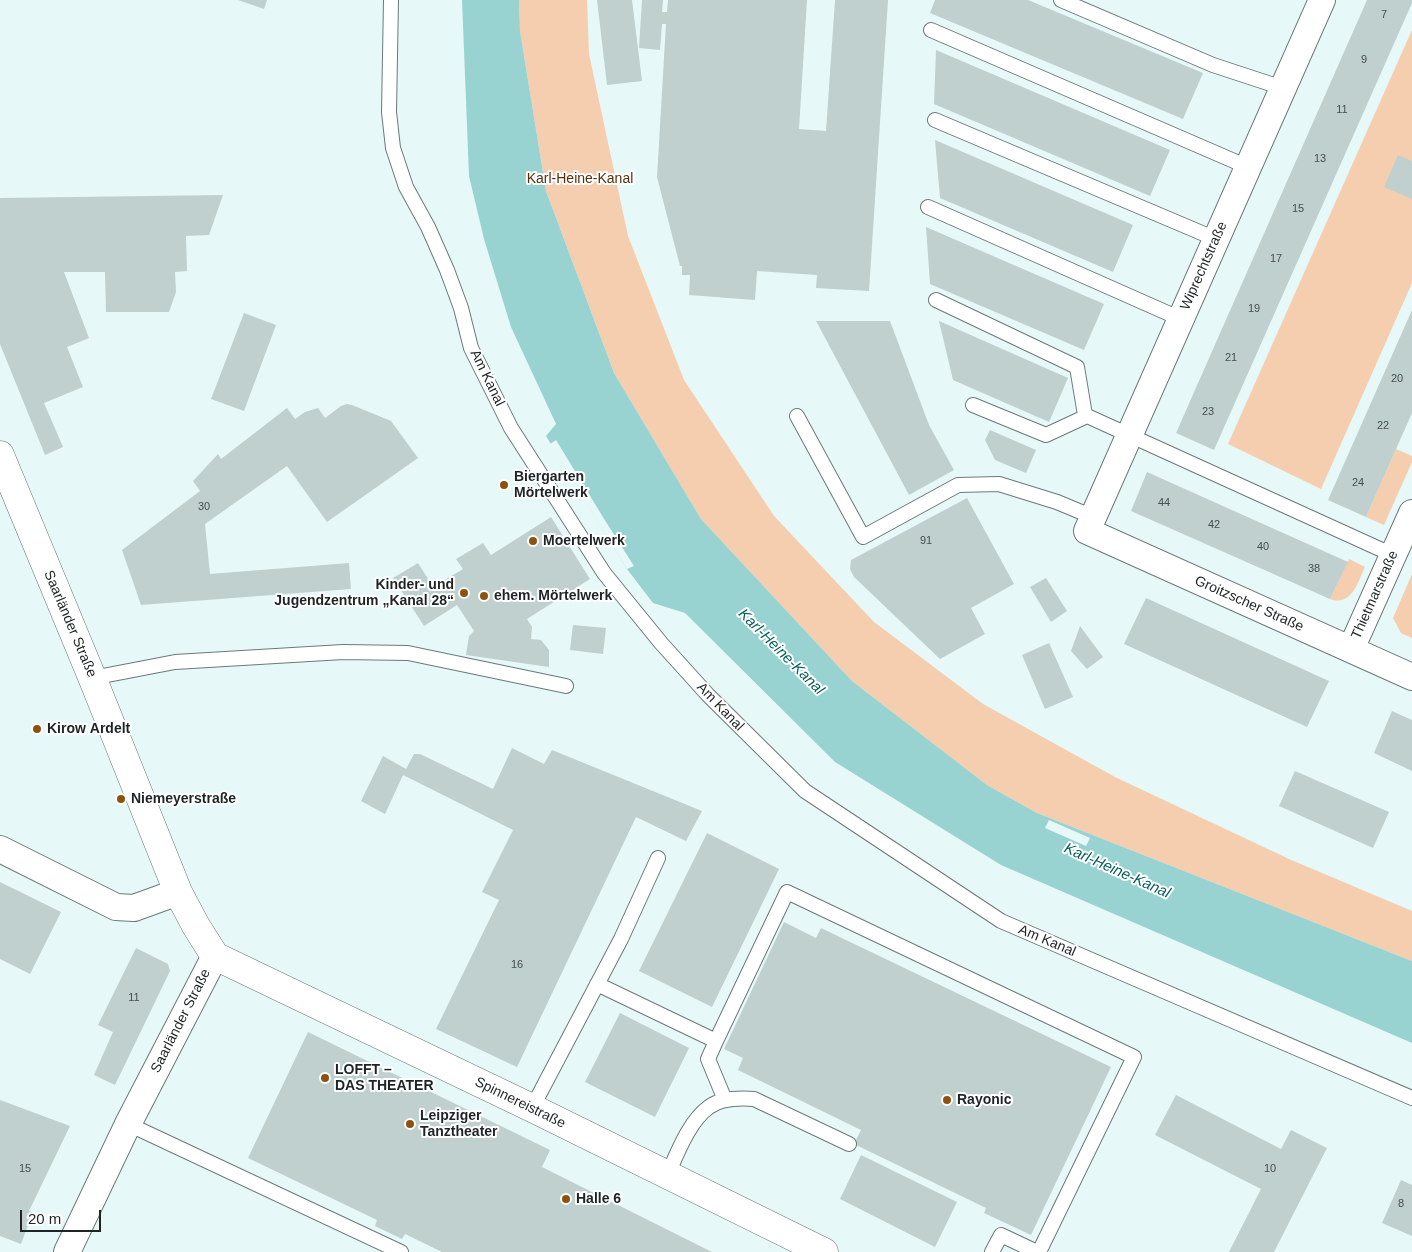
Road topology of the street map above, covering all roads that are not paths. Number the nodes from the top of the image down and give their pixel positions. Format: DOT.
graph roads {
  1 [pos="391,0"];
  2 [pos="1061,0"];
  3 [pos="1322,0"];
  4 [pos="931,30"];
  5 [pos="1284,88"];
  6 [pos="934,120"];
  7 [pos="1248,167"];
  8 [pos="928,207"];
  9 [pos="1216,239"];
  10 [pos="936,300"];
  11 [pos="1181,319"];
  12 [pos="973,405"];
  13 [pos="797,416"];
  14 [pos="1087,416"];
  15 [pos="1130,435"];
  16 [pos="0,455"];
  17 [pos="1412,513"];
  18 [pos="1090,524"];
  19 [pos="1393,555"];
  20 [pos="1350,650"];
  21 [pos="1412,676"];
  22 [pos="92,678"];
  23 [pos="566,686"];
  24 [pos="0,849"];
  25 [pos="658,858"];
  26 [pos="178,892"];
  27 [pos="215,956"];
  28 [pos="598,984"];
  29 [pos="716,1041"];
  30 [pos="1412,1098"];
  31 [pos="725,1100"];
  32 [pos="532,1108"];
  33 [pos="128,1124"];
  34 [pos="849,1144"];
  35 [pos="667,1176"];
  36 [pos="67,1252"];
  37 [pos="401,1252"];
  38 [pos="824,1252"];
  39 [pos="992,1252"];
  40 [pos="1038,1252"];
  1 -- 30 [label="lane, Am Kanal"];
  2 -- 5 [label="lane"];
  3 -- 5 [label="street, Wiprechtstraße"];
  4 -- 7 [label="lane"];
  5 -- 7 [label="street, Wiprechtstraße"];
  6 -- 9 [label="lane"];
  7 -- 9 [label="street, Wiprechtstraße"];
  8 -- 11 [label="lane"];
  9 -- 11 [label="street, Wiprechtstraße"];
  10 -- 14 [label="lane"];
  11 -- 15 [label="street, Wiprechtstraße"];
  12 -- 14 [label="lane"];
  13 -- 18 [label="lane"];
  14 -- 15 [label="lane"];
  15 -- 18 [label="street, Wiprechtstraße"];
  15 -- 19 [label="lane"];
  16 -- 22 [label="street, Saarländer Straße"];
  17 -- 19 [label="street, Thietmarstraße"];
  18 -- 20 [label="street, Groitzscher Straße"];
  19 -- 20 [label="street, Thietmarstraße"];
  20 -- 21 [label="street, Groitzscher Straße"];
  22 -- 23 [label="lane"];
  22 -- 26 [label="street, Saarländer Straße"];
  24 -- 26 [label="street"];
  25 -- 28 [label="lane"];
  26 -- 27 [label="street, Saarländer Straße"];
  27 -- 32 [label="street, Spinnereistraße"];
  27 -- 33 [label="street, Saarländer Straße"];
  28 -- 29 [label="lane"];
  28 -- 32 [label="lane"];
  29 -- 31 [label="lane"];
  29 -- 40 [label="lane"];
  31 -- 34 [label="lane"];
  31 -- 35 [label="lane"];
  32 -- 35 [label="street, Spinnereistraße"];
  33 -- 36 [label="street, Saarländer Straße"];
  33 -- 37 [label="lane"];
  35 -- 38 [label="street, Spinnereistraße"];
  39 -- 40 [label="lane"];
}
